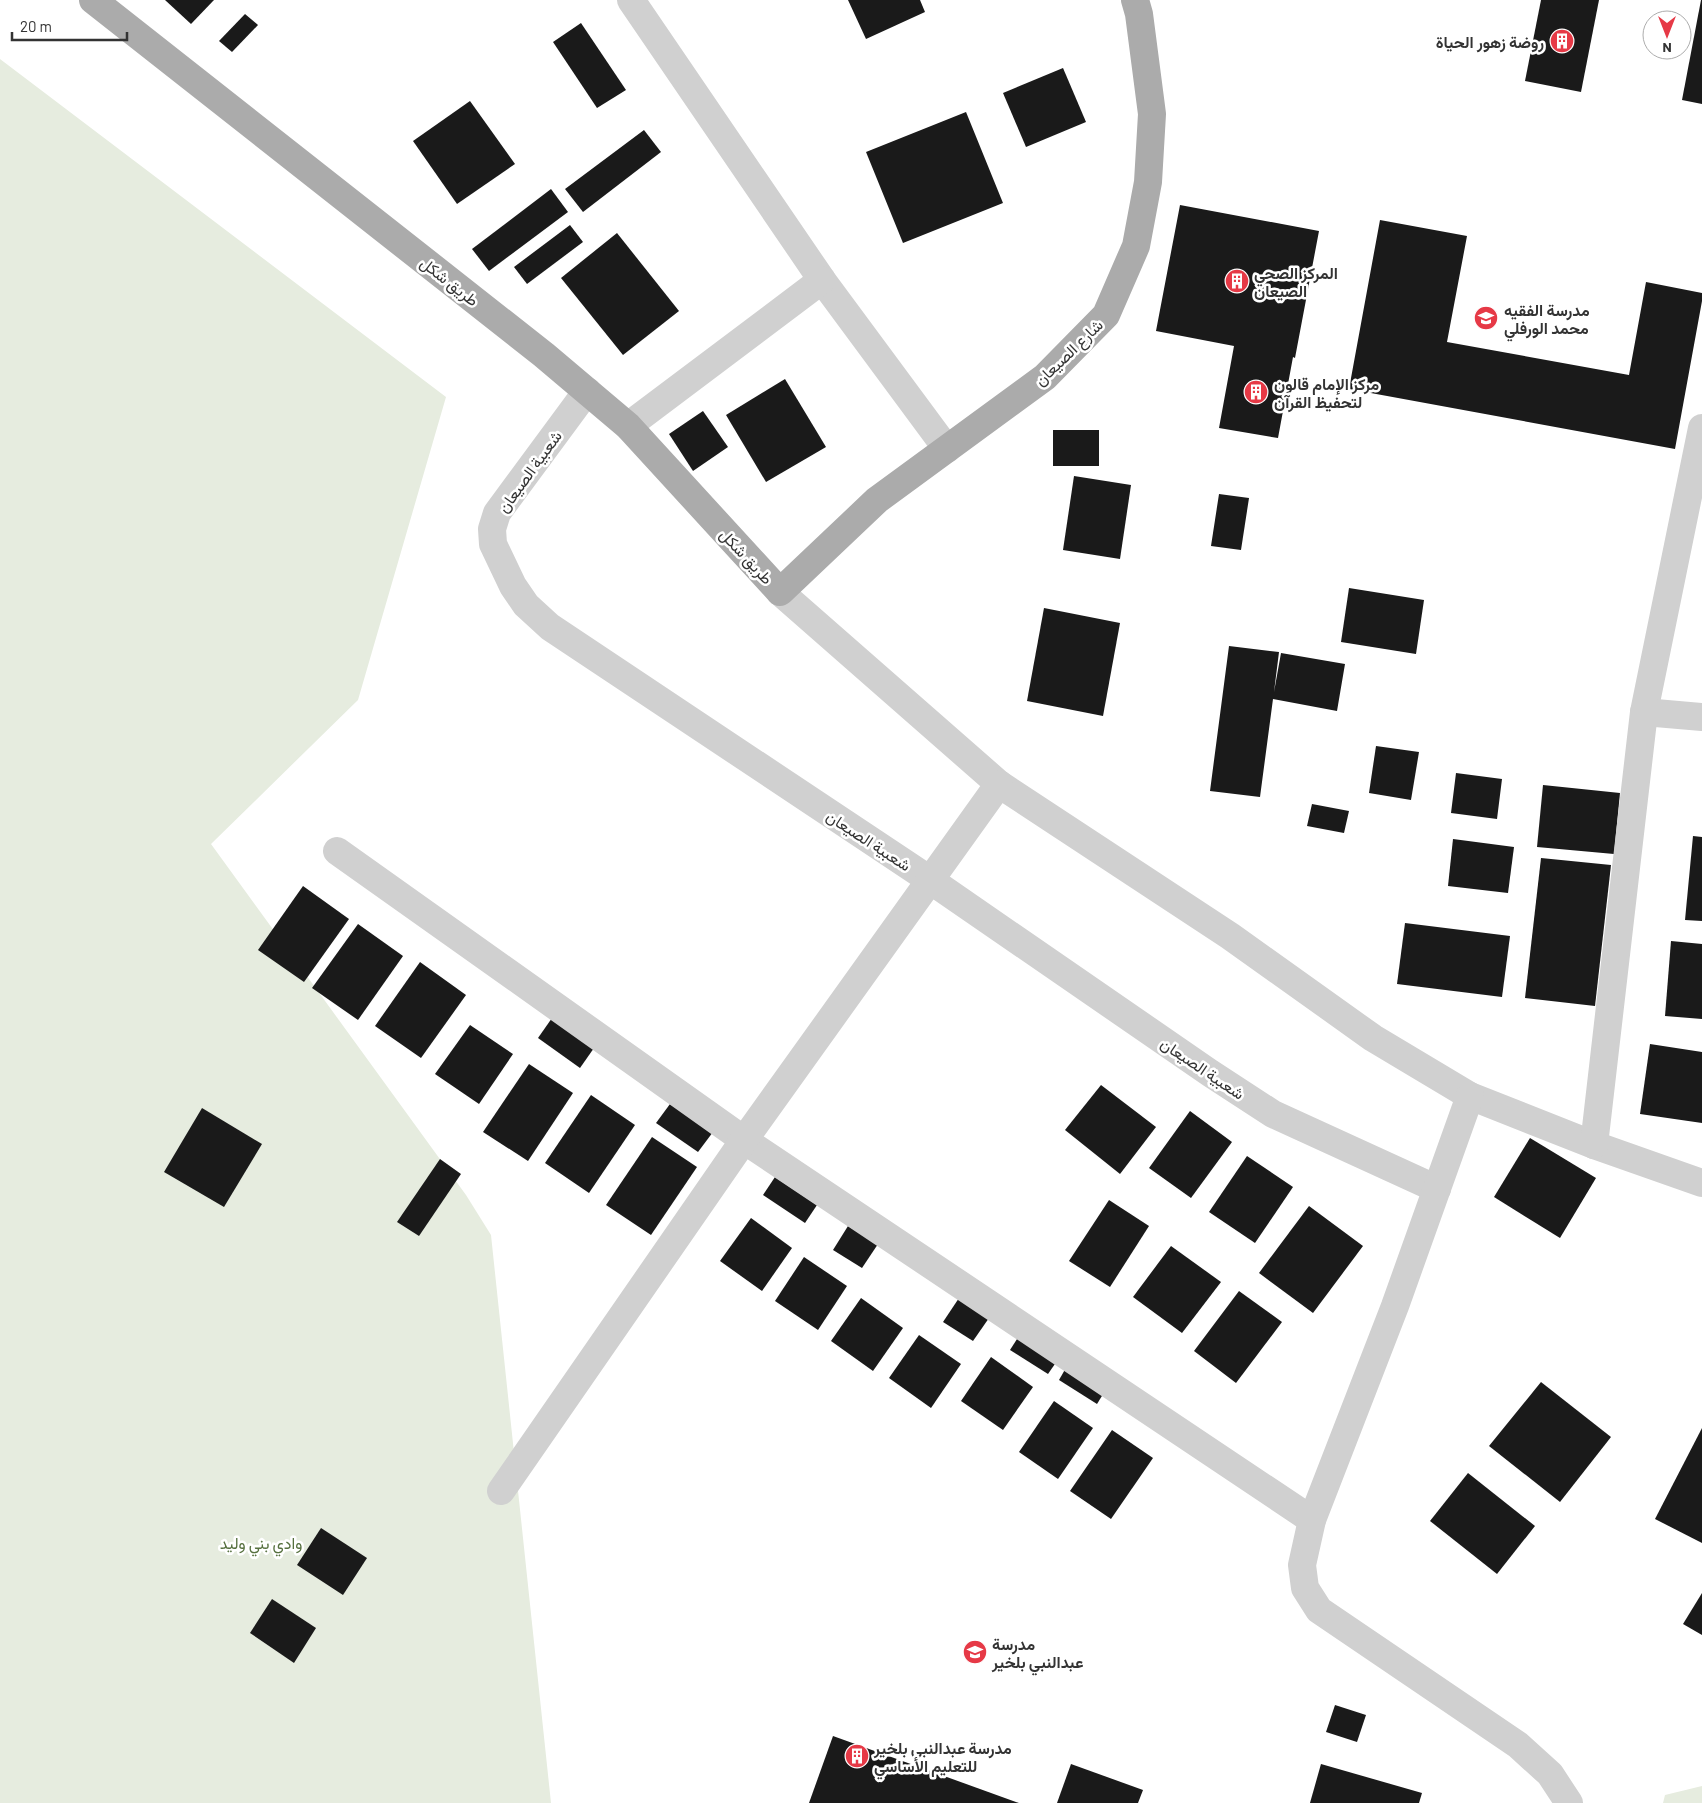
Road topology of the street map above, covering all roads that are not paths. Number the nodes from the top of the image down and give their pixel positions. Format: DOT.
graph roads {
  1 [pos="93,0"];
  2 [pos="631,0"];
  3 [pos="1135,0"];
  4 [pos="822,280"];
  5 [pos="587,391"];
  6 [pos="628,426"];
  7 [pos="1702,428"];
  8 [pos="947,449"];
  9 [pos="780,592"];
  10 [pos="1644,712"];
  11 [pos="1702,717"];
  12 [pos="999,784"];
  13 [pos="336,851"];
  14 [pos="930,880"];
  15 [pos="1470,1096"];
  16 [pos="744,1140"];
  17 [pos="1594,1145"];
  18 [pos="1702,1183"];
  19 [pos="1437,1189"];
  20 [pos="501,1492"];
  21 [pos="1312,1520"];
  22 [pos="1569,1803"];
  1 -- 5 [label="main road, طريق شكل"];
  2 -- 4 [label="street"];
  3 -- 8 [label="main road, شارع الصيعان"];
  4 -- 6 [label="street"];
  4 -- 8 [label="street"];
  5 -- 6 [label="main road, طريق شكل"];
  5 -- 14 [label="street, شعبية الصيعان"];
  6 -- 9 [label="main road, طريق شكل"];
  7 -- 10 [label="street"];
  8 -- 9 [label="main road, شارع الصيعان"];
  9 -- 12 [label="street"];
  10 -- 11 [label="street"];
  10 -- 17 [label="street"];
  12 -- 14 [label="street"];
  12 -- 15 [label="street"];
  13 -- 16 [label="street"];
  14 -- 16 [label="street"];
  14 -- 19 [label="street, شعبية الصيعان"];
  15 -- 17 [label="street"];
  15 -- 19 [label="street"];
  16 -- 20 [label="street"];
  16 -- 21 [label="street"];
  17 -- 18 [label="street"];
  19 -- 21 [label="street"];
  21 -- 22 [label="street"];
}
